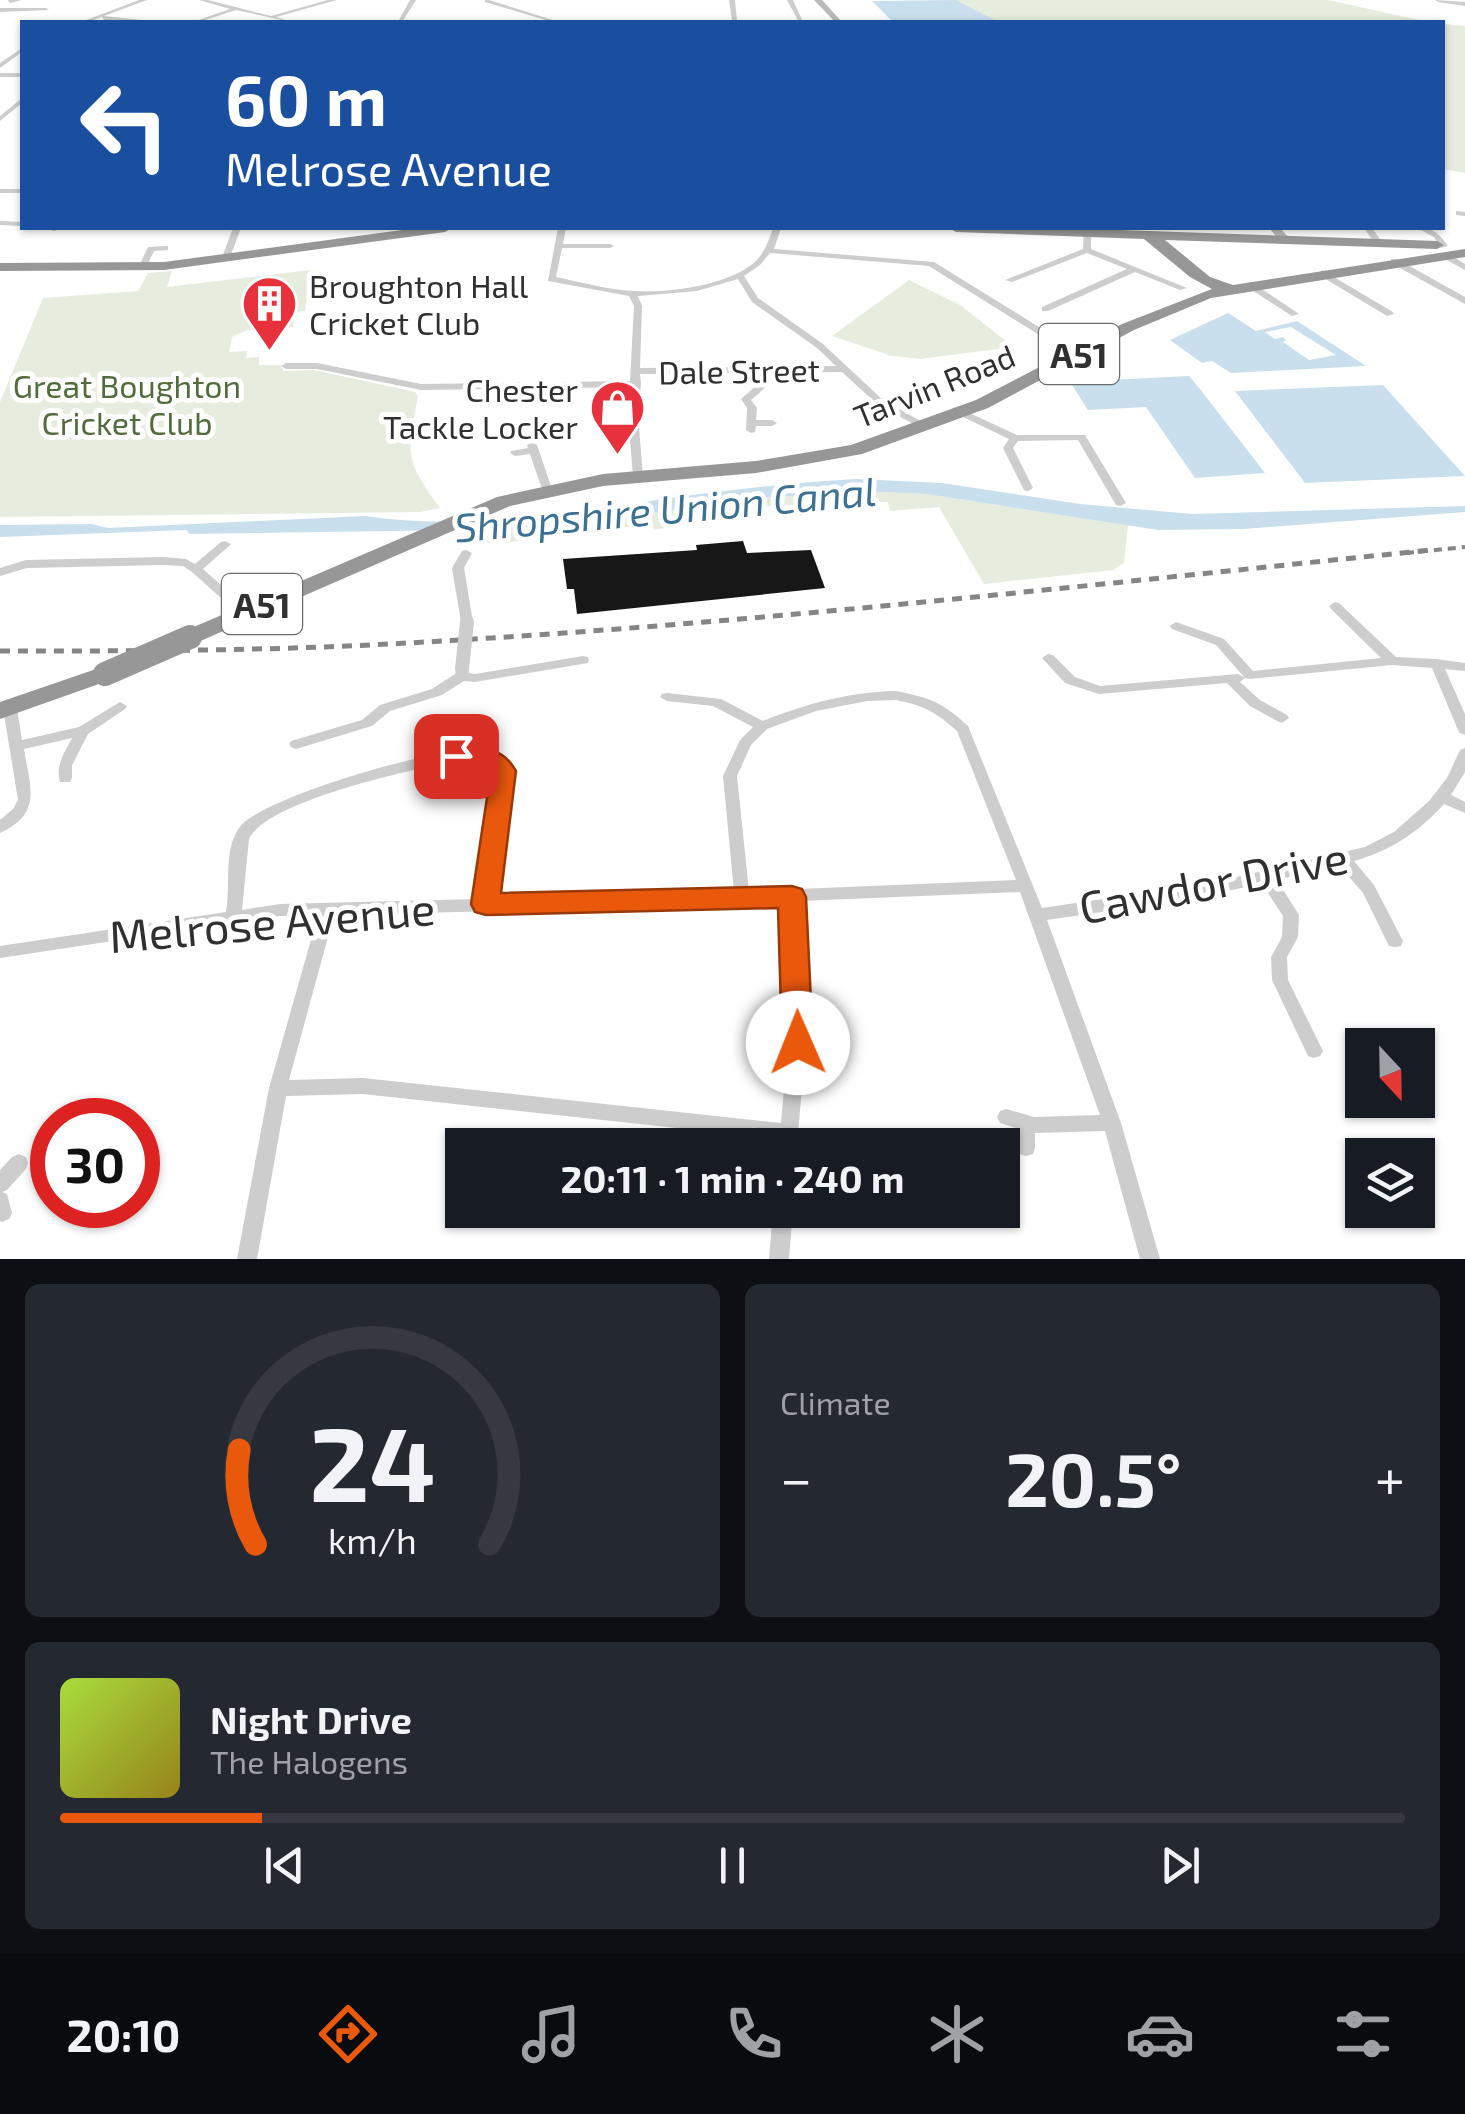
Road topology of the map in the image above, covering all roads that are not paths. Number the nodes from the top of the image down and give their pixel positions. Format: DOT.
graph roads {
  1 [pos="19,0"];
  2 [pos="144,0"];
  3 [pos="202,0"];
  4 [pos="334,0"];
  5 [pos="486,0"];
  6 [pos="732,0"];
  7 [pos="818,0"];
  8 [pos="1438,0"];
  9 [pos="8,1"];
  10 [pos="1465,4"];
  11 [pos="239,7"];
  12 [pos="0,10"];
  13 [pos="46,10"];
  14 [pos="270,17"];
  15 [pos="96,18"];
  16 [pos="90,20"];
  17 [pos="119,20"];
  18 [pos="201,20"];
  19 [pos="281,20"];
  20 [pos="550,20"];
  21 [pos="735,20"];
  22 [pos="837,20"];
  23 [pos="236,230"];
  24 [pos="430,230"];
  25 [pos="562,230"];
  26 [pos="776,230"];
  27 [pos="1045,230"];
  28 [pos="1276,230"];
  29 [pos="1369,230"];
  30 [pos="1425,230"];
  31 [pos="1087,232"];
  32 [pos="1108,232"];
  33 [pos="1196,238"];
  34 [pos="1286,240"];
  35 [pos="1378,242"];
  36 [pos="558,246"];
  37 [pos="610,246"];
  38 [pos="165,248"];
  39 [pos="1440,248"];
  40 [pos="1172,249"];
  41 [pos="1465,249"];
  42 [pos="770,250"];
  43 [pos="1087,250"];
  44 [pos="225,260"];
  45 [pos="1394,262"];
  46 [pos="144,266"];
  47 [pos="0,267"];
  48 [pos="1465,268"];
  49 [pos="1134,269"];
  50 [pos="1322,273"];
  51 [pos="740,276"];
  52 [pos="1198,277"];
  53 [pos="1009,280"];
  54 [pos="1250,284"];
  55 [pos="1230,288"];
  56 [pos="1190,293"];
  57 [pos="632,294"];
  58 [pos="1465,301"];
  59 [pos="1045,308"];
  60 [pos="1296,314"];
  61 [pos="1390,314"];
  62 [pos="1082,352"];
  63 [pos="286,366"];
  64 [pos="844,368"];
  65 [pos="762,369"];
  66 [pos="635,371"];
  67 [pos="636,384"];
  68 [pos="962,413"];
  69 [pos="772,423"];
  70 [pos="927,426"];
  71 [pos="1015,438"];
  72 [pos="516,453"];
  73 [pos="638,476"];
  74 [pos="1028,488"];
  75 [pos="548,489"];
  76 [pos="1120,503"];
  77 [pos="225,544"];
  78 [pos="466,553"];
  79 [pos="196,569"];
  80 [pos="0,572"];
  81 [pos="1335,606"];
  82 [pos="244,612"];
  83 [pos="1176,626"];
  84 [pos="1048,658"];
  85 [pos="584,660"];
  86 [pos="1392,661"];
  87 [pos="1436,663"];
  88 [pos="1465,667"];
  89 [pos="462,672"];
  90 [pos="1250,676"];
  91 [pos="1230,679"];
  92 [pos="676,702"];
  93 [pos="120,706"];
  94 [pos="5,709"];
  95 [pos="1282,718"];
  96 [pos="762,726"];
  97 [pos="1465,730"];
  98 [pos="82,731"];
  99 [pos="296,744"];
  100 [pos="16,746"];
  101 [pos="1465,753"];
  102 [pos="65,778"];
  103 [pos="1441,796"];
  104 [pos="1465,808"];
  105 [pos="0,828"];
  106 [pos="1342,858"];
  107 [pos="1267,878"];
  108 [pos="1025,886"];
  109 [pos="742,897"];
  110 [pos="792,897"];
  111 [pos="486,904"];
  112 [pos="328,908"];
  113 [pos="233,915"];
  114 [pos="1037,915"];
  115 [pos="1395,941"];
  116 [pos="0,952"];
  117 [pos="1314,1051"];
  118 [pos="278,1088"];
  119 [pos="1112,1123"];
  120 [pos="707,1128"];
  121 [pos="790,1128"];
  122 [pos="1026,1148"];
  123 [pos="19,1163"];
  124 [pos="0,1184"];
  125 [pos="781,1228"];
  126 [pos="247,1259"];
  127 [pos="778,1259"];
  128 [pos="1150,1259"];
  1 -- 9 [label="street"];
  2 -- 15 [label="street"];
  3 -- 11 [label="street"];
  4 -- 14 [label="street"];
  5 -- 20 [label="street"];
  6 -- 21 [label="street"];
  7 -- 22 [label="main road"];
  8 -- 10 [label="street"];
  9 -- 12 [label="street"];
  11 -- 14 [label="street"];
  11 -- 18 [label="street"];
  12 -- 13 [label="street"];
  14 -- 19 [label="street"];
  15 -- 16 [label="street"];
  15 -- 17 [label="street"];
  23 -- 44 [label="street"];
  24 -- 44 [label="highway"];
  25 -- 36 [label="street"];
  26 -- 42 [label="street"];
  27 -- 31 [label="highway"];
  28 -- 34 [label="main road"];
  29 -- 35 [label="street"];
  30 -- 39 [label="street"];
  31 -- 32 [label="highway"];
  31 -- 43 [label="street"];
  32 -- 33 [label="highway"];
  32 -- 40 [label="highway"];
  33 -- 34 [label="highway, A51"];
  33 -- 40 [label="highway, A51"];
  34 -- 35 [label="highway, A51"];
  35 -- 39 [label="highway, A51"];
  36 -- 37 [label="street"];
  36 -- 57 [label="street"];
  38 -- 46 [label="street"];
  39 -- 41 [label="highway, A51"];
  39 -- 45 [label="highway, Tarvin Road / A51"];
  39 -- 48 [label="street"];
  40 -- 52 [label="highway"];
  42 -- 51 [label="street"];
  42 -- 62 [label="street"];
  43 -- 49 [label="street"];
  43 -- 53 [label="street"];
  44 -- 46 [label="highway"];
  45 -- 50 [label="highway, Tarvin Road / A51"];
  45 -- 58 [label="street"];
  46 -- 47 [label="highway"];
  49 -- 56 [label="street"];
  49 -- 59 [label="street"];
  50 -- 54 [label="highway, Tarvin Road / A51"];
  50 -- 61 [label="street"];
  51 -- 57 [label="street"];
  51 -- 64 [label="street"];
  52 -- 55 [label="highway"];
  52 -- 56 [label="highway"];
  54 -- 55 [label="highway, Tarvin Road / A51"];
  54 -- 60 [label="street"];
  55 -- 56 [label="highway, Tarvin Road / A51"];
  56 -- 62 [label="highway, Tarvin Road / A51"];
  57 -- 66 [label="street"];
  62 -- 68 [label="highway, Tarvin Road / A51"];
  63 -- 67 [label="street"];
  64 -- 65 [label="street, Dale Street"];
  64 -- 70 [label="street"];
  65 -- 66 [label="street, Dale Street"];
  65 -- 69 [label="street"];
  66 -- 67 [label="street"];
  67 -- 73 [label="street"];
  68 -- 70 [label="highway, Tarvin Road / A51"];
  68 -- 71 [label="street"];
  70 -- 73 [label="highway, Tarvin Road / A51"];
  71 -- 74 [label="street"];
  71 -- 76 [label="street"];
  72 -- 75 [label="street"];
  73 -- 75 [label="highway, Tarvin Road / A51"];
  75 -- 82 [label="highway, Tarvin Road / A51"];
  77 -- 79 [label="street"];
  78 -- 89 [label="street, bridge"];
  79 -- 80 [label="street"];
  79 -- 82 [label="street"];
  81 -- 86 [label="street"];
  82 -- 94 [label="highway, A51, bridge"];
  83 -- 90 [label="street"];
  84 -- 91 [label="street"];
  85 -- 89 [label="street"];
  86 -- 87 [label="street"];
  86 -- 90 [label="street"];
  87 -- 88 [label="street"];
  87 -- 97 [label="street"];
  89 -- 99 [label="street"];
  90 -- 91 [label="street"];
  91 -- 95 [label="street"];
  92 -- 96 [label="street"];
  93 -- 98 [label="street"];
  94 -- 100 [label="street"];
  96 -- 108 [label="street"];
  96 -- 109 [label="street"];
  98 -- 100 [label="street"];
  98 -- 102 [label="street"];
  100 -- 105 [label="street"];
  101 -- 103 [label="street, Cawdor Drive"];
  103 -- 104 [label="street"];
  103 -- 106 [label="street, Cawdor Drive"];
  106 -- 107 [label="street, Cawdor Drive"];
  106 -- 115 [label="street"];
  107 -- 114 [label="street, Cawdor Drive"];
  107 -- 117 [label="street"];
  108 -- 110 [label="street, Melrose Avenue"];
  108 -- 114 [label="street"];
  109 -- 110 [label="street, Melrose Avenue"];
  109 -- 111 [label="street, Melrose Avenue"];
  110 -- 121 [label="street"];
  111 -- 112 [label="street, Melrose Avenue"];
  111 -- 113 [label="street"];
  112 -- 113 [label="street, Melrose Avenue"];
  112 -- 118 [label="street"];
  113 -- 116 [label="street, Melrose Avenue"];
  114 -- 119 [label="street"];
  118 -- 120 [label="street"];
  118 -- 126 [label="street"];
  119 -- 122 [label="street"];
  119 -- 128 [label="street"];
  123 -- 124 [label="street"];
  125 -- 127 [label="street"];
}
